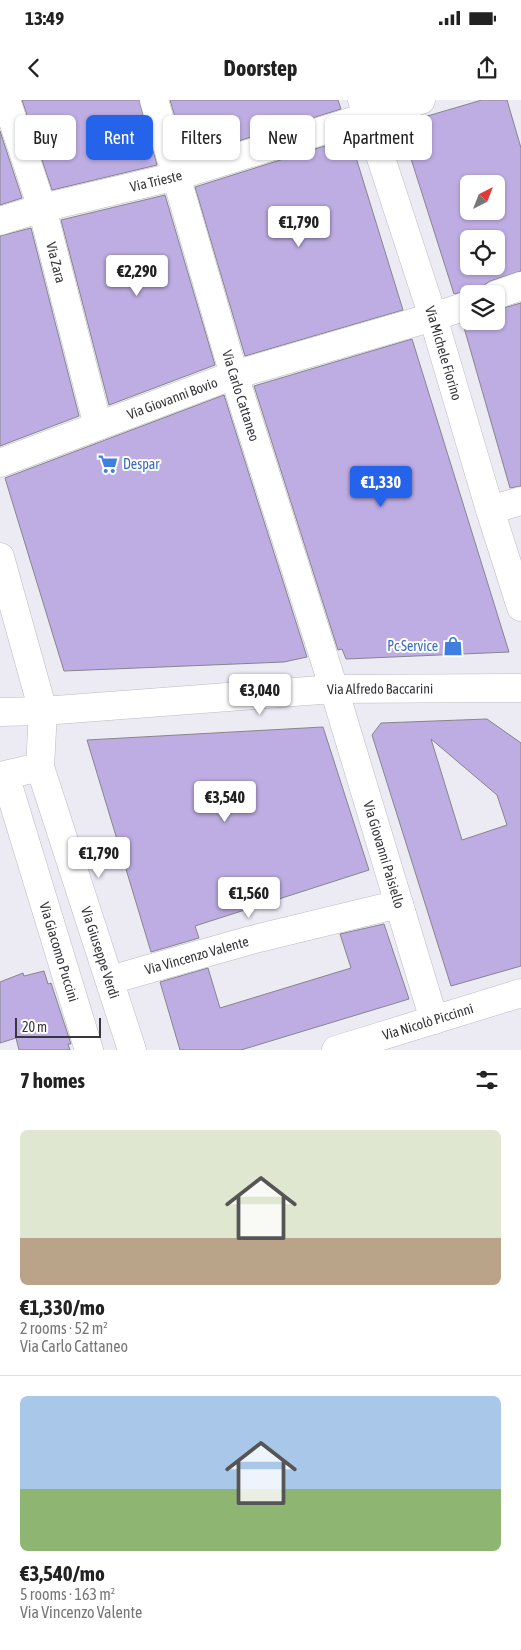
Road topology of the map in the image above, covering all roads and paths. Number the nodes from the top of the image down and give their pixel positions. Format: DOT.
graph roads {
  1 [pos="6,100"];
  2 [pos="154,100"];
  3 [pos="421,100"];
  4 [pos="364,108"];
  5 [pos="177,176"];
  6 [pos="42,208"];
  7 [pos="0,221"];
  8 [pos="521,286"];
  9 [pos="505,292"];
  10 [pos="460,308"];
  11 [pos="433,317"];
  12 [pos="234,376"];
  13 [pos="98,426"];
  14 [pos="0,464"];
  15 [pos="521,501"];
  16 [pos="490,510"];
  17 [pos="0,557"];
  18 [pos="521,607"];
  19 [pos="521,688"];
  20 [pos="334,689"];
  21 [pos="43,711"];
  22 [pos="0,712"];
  23 [pos="40,767"];
  24 [pos="399,904"];
  25 [pos="110,980"];
  26 [pos="521,993"];
  27 [pos="434,1020"];
  28 [pos="89,1050"];
  29 [pos="132,1050"];
  30 [pos="336,1050"];
  1 -- 6 [label="street, Via Zara"];
  2 -- 5 [label="street, Via Carlo Cattaneo"];
  3 -- 4 [label="street, Via Trieste"];
  4 -- 5 [label="street, Via Trieste"];
  4 -- 11 [label="street, Via Michele Fiorino"];
  5 -- 6 [label="street, Via Trieste"];
  5 -- 12 [label="street, Via Carlo Cattaneo"];
  6 -- 7 [label="street, Via Trieste"];
  6 -- 13 [label="street, Via Zara"];
  8 -- 9 [label="street"];
  10 -- 11 [label="street, Via Giovanni Bovio"];
  11 -- 12 [label="street, Via Giovanni Bovio"];
  11 -- 16 [label="street, Via Michele Fiorino"];
  12 -- 13 [label="street, Via Giovanni Bovio"];
  12 -- 20 [label="street, Via Carlo Cattaneo"];
  13 -- 14 [label="street, Via Giovanni Bovio"];
  15 -- 16 [label="street"];
  16 -- 18 [label="street, Via Michele Fiorino"];
  17 -- 21 [label="street, Via Giuseppe Verdi"];
  19 -- 20 [label="street, Via Alfredo Baccarini"];
  20 -- 21 [label="street, Via Alfredo Baccarini"];
  20 -- 24 [label="street, Via Giovanni Paisiello"];
  21 -- 22 [label="street, Via Alfredo Baccarini"];
  21 -- 23 [label="street, Via Giuseppe Verdi"];
  23 -- 25 [label="street, Via Giuseppe Verdi"];
  23 -- 28 [label="street, Via Giacomo Puccini"];
  24 -- 25 [label="street, Via Vincenzo Valente"];
  24 -- 27 [label="street, Via Giovanni Paisiello"];
  25 -- 29 [label="street, Via Giuseppe Verdi"];
  26 -- 27 [label="street, Via Nicolò Piccinni"];
  27 -- 30 [label="street, Via Nicolò Piccinni"];
}
